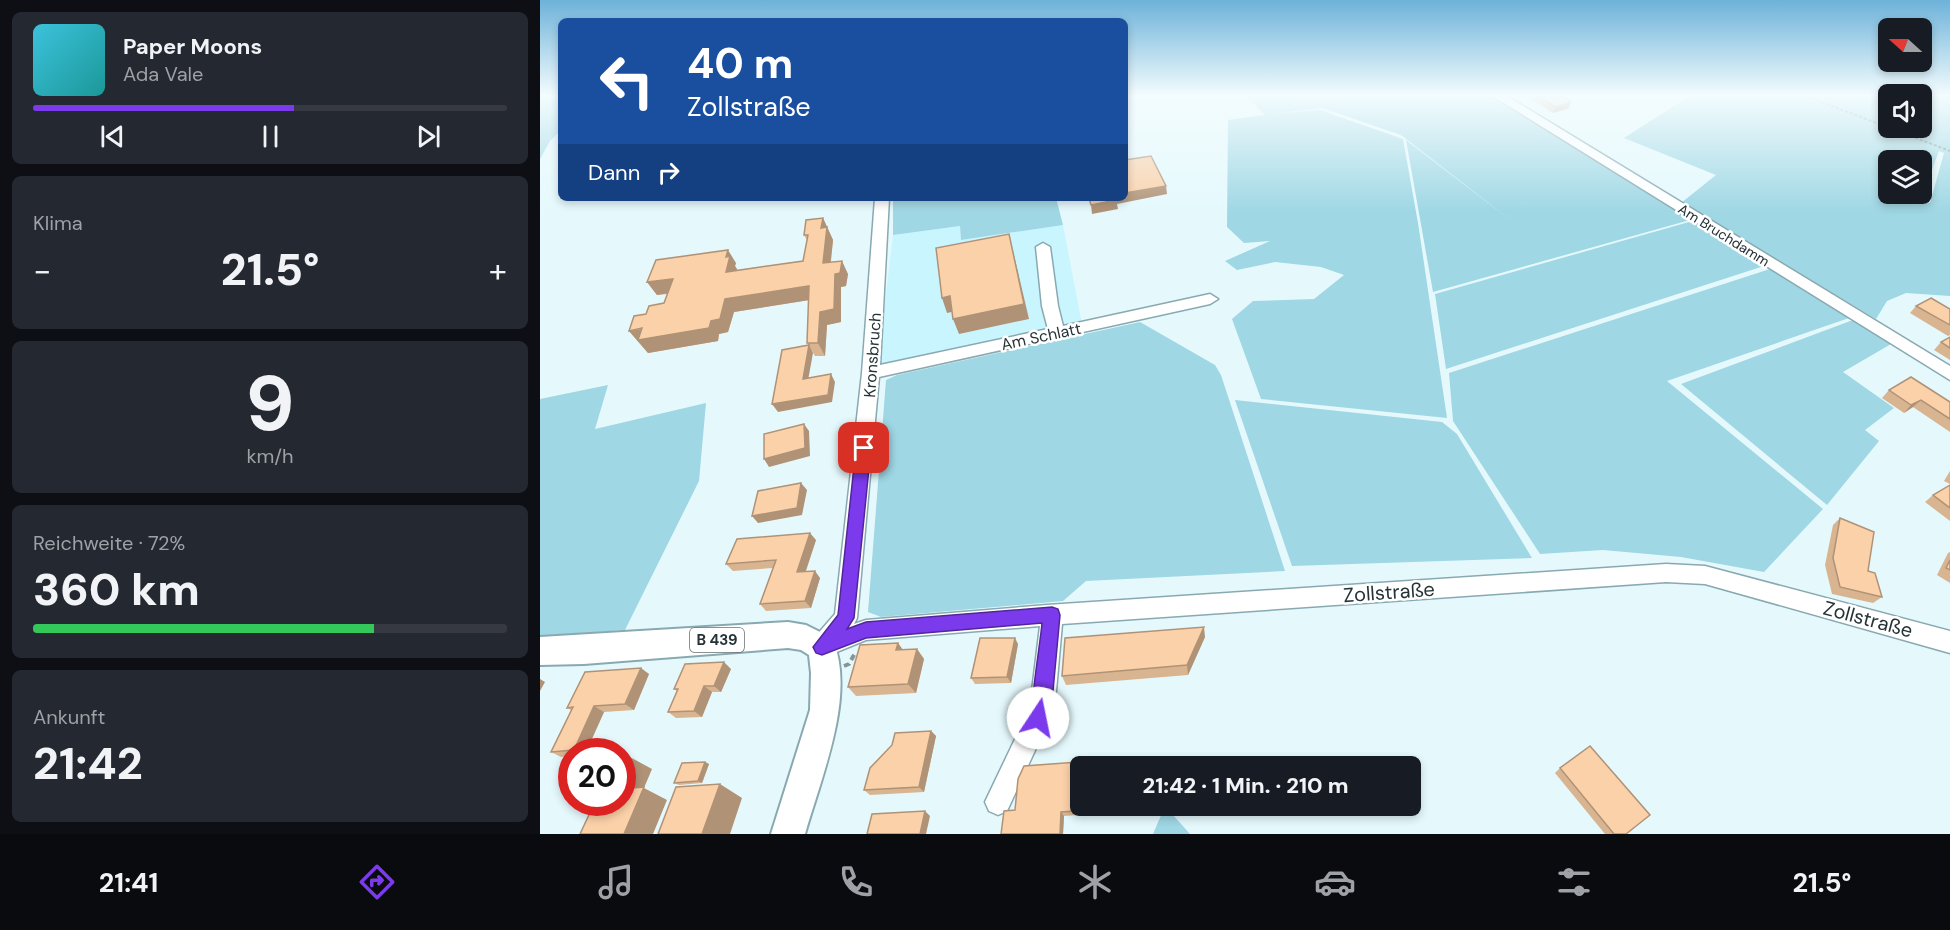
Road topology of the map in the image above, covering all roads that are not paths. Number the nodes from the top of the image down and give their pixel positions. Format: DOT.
graph roads {
  1 [pos="1560,134"];
  2 [pos="882,201"];
  3 [pos="1043,247"];
  4 [pos="1210,299"];
  5 [pos="1057,332"];
  6 [pos="871,373"];
  7 [pos="1950,374"];
  8 [pos="1052,615"];
  9 [pos="1950,642"];
  10 [pos="822,647"];
  11 [pos="540,651"];
  12 [pos="998,802"];
  13 [pos="788,834"];
  1 -- 7 [label="street, Am Bruchdamm"];
  2 -- 6 [label="street, Kronsbruch"];
  3 -- 5 [label="street"];
  4 -- 5 [label="street, Am Schlatt"];
  5 -- 6 [label="street, Am Schlatt"];
  6 -- 10 [label="street, Kronsbruch"];
  8 -- 9 [label="street, Zollstraße"];
  8 -- 10 [label="street, Zollstraße"];
  8 -- 12 [label="street"];
  10 -- 11 [label="main road, B 439"];
  10 -- 13 [label="main road"];
}
